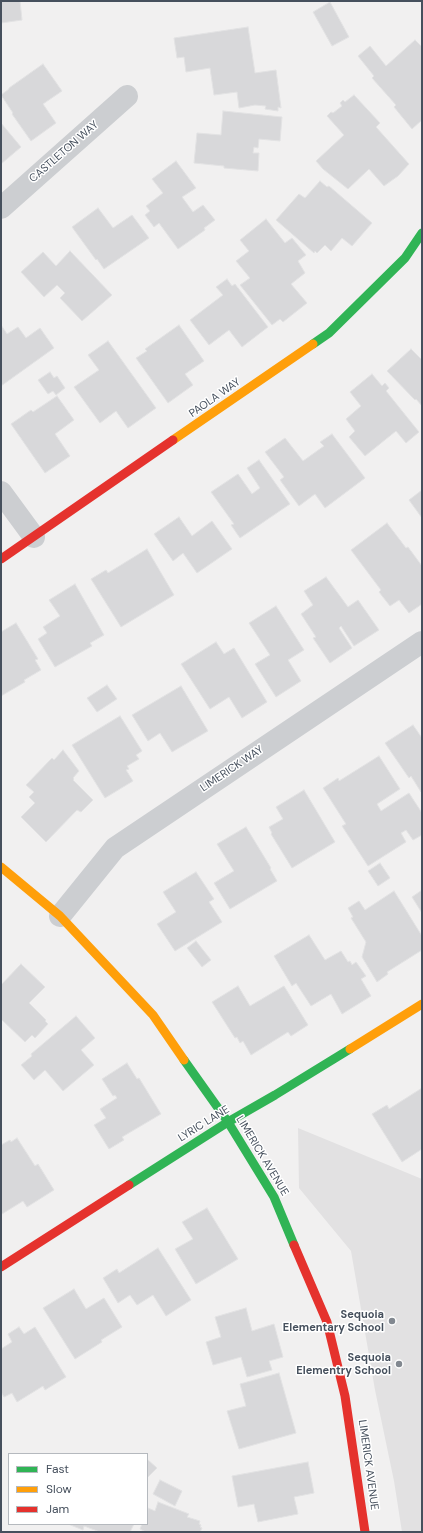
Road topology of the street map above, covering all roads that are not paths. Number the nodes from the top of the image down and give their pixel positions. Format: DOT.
graph roads {
  1 [pos="128,96"];
  2 [pos="1,208"];
  3 [pos="422,233"];
  4 [pos="1,492"];
  5 [pos="34,537"];
  6 [pos="1,559"];
  7 [pos="422,642"];
  8 [pos="1,867"];
  9 [pos="60,916"];
  10 [pos="422,1004"];
  11 [pos="228,1122"];
  12 [pos="1,1267"];
  13 [pos="366,1532"];
  1 -- 2 [label="street, CASTLETON WAY"];
  3 -- 5 [label="street, PAOLA WAY"];
  4 -- 5 [label="street"];
  5 -- 6 [label="street, PAOLA WAY"];
  7 -- 9 [label="street, LIMERICK WAY"];
  8 -- 9 [label="street, LIMERICK AVENUE"];
  9 -- 11 [label="street, LIMERICK AVENUE"];
  10 -- 11 [label="street, LYRIC LANE"];
  11 -- 12 [label="street, LYRIC LANE"];
  11 -- 13 [label="street, LIMERICK AVENUE"];
}
